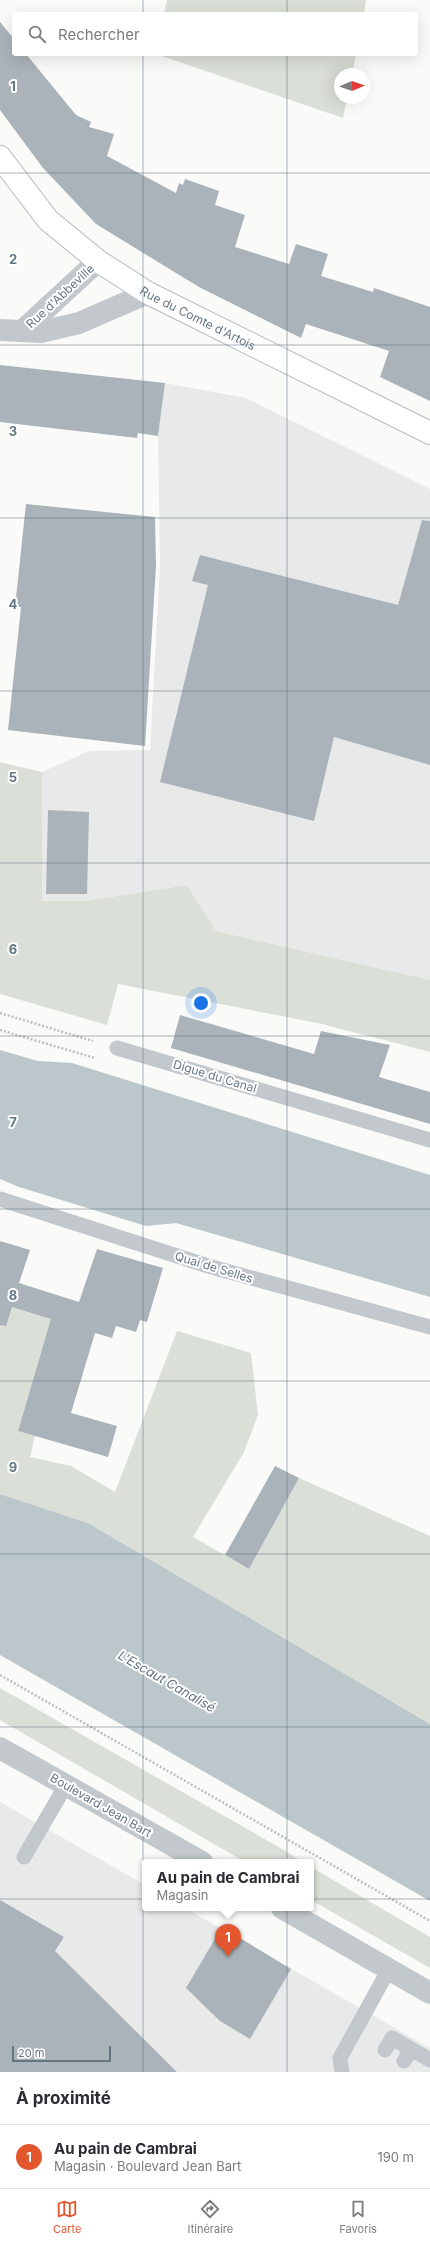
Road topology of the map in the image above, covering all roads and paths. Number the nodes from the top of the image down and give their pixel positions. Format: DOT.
graph roads {
  1 [pos="0,157"];
  2 [pos="98,261"];
  3 [pos="148,293"];
  4 [pos="0,330"];
  5 [pos="22,332"];
  6 [pos="430,433"];
  7 [pos="0,1013"];
  8 [pos="117,1048"];
  9 [pos="430,1140"];
  10 [pos="0,1199"];
  11 [pos="430,1327"];
  12 [pos="0,1675"];
  13 [pos="0,1748"];
  14 [pos="66,1784"];
  15 [pos="24,1857"];
  16 [pos="197,1859"];
  17 [pos="287,1911"];
  18 [pos="430,1921"];
  19 [pos="389,1969"];
  20 [pos="430,1993"];
  21 [pos="385,2050"];
  22 [pos="430,2060"];
  23 [pos="430,2064"];
  24 [pos="342,2072"];
  25 [pos="425,2072"];
  1 -- 2 [label="main road, Rue du Comte d'Artois"];
  2 -- 3 [label="main road, Rue du Comte d'Artois"];
  2 -- 5 [label="street, Rue d'Abbeville"];
  3 -- 5 [label="street, Rue d'Abbeville"];
  3 -- 6 [label="main road, Rue du Comte d'Artois"];
  4 -- 5 [label="street, Rue d'Abbeville"];
  7 -- 8 [label="path"];
  8 -- 9 [label="lane, Digue du Canal"];
  10 -- 11 [label="lane, Quai de Selles"];
  12 -- 18 [label="path"];
  13 -- 14 [label="street, Boulevard Jean Bart"];
  14 -- 15 [label="lane"];
  14 -- 16 [label="street, Boulevard Jean Bart"];
  17 -- 19 [label="street"];
  19 -- 20 [label="street"];
  19 -- 24 [label="lane"];
  21 -- 22 [label="lane"];
  23 -- 25 [label="lane"];
}
